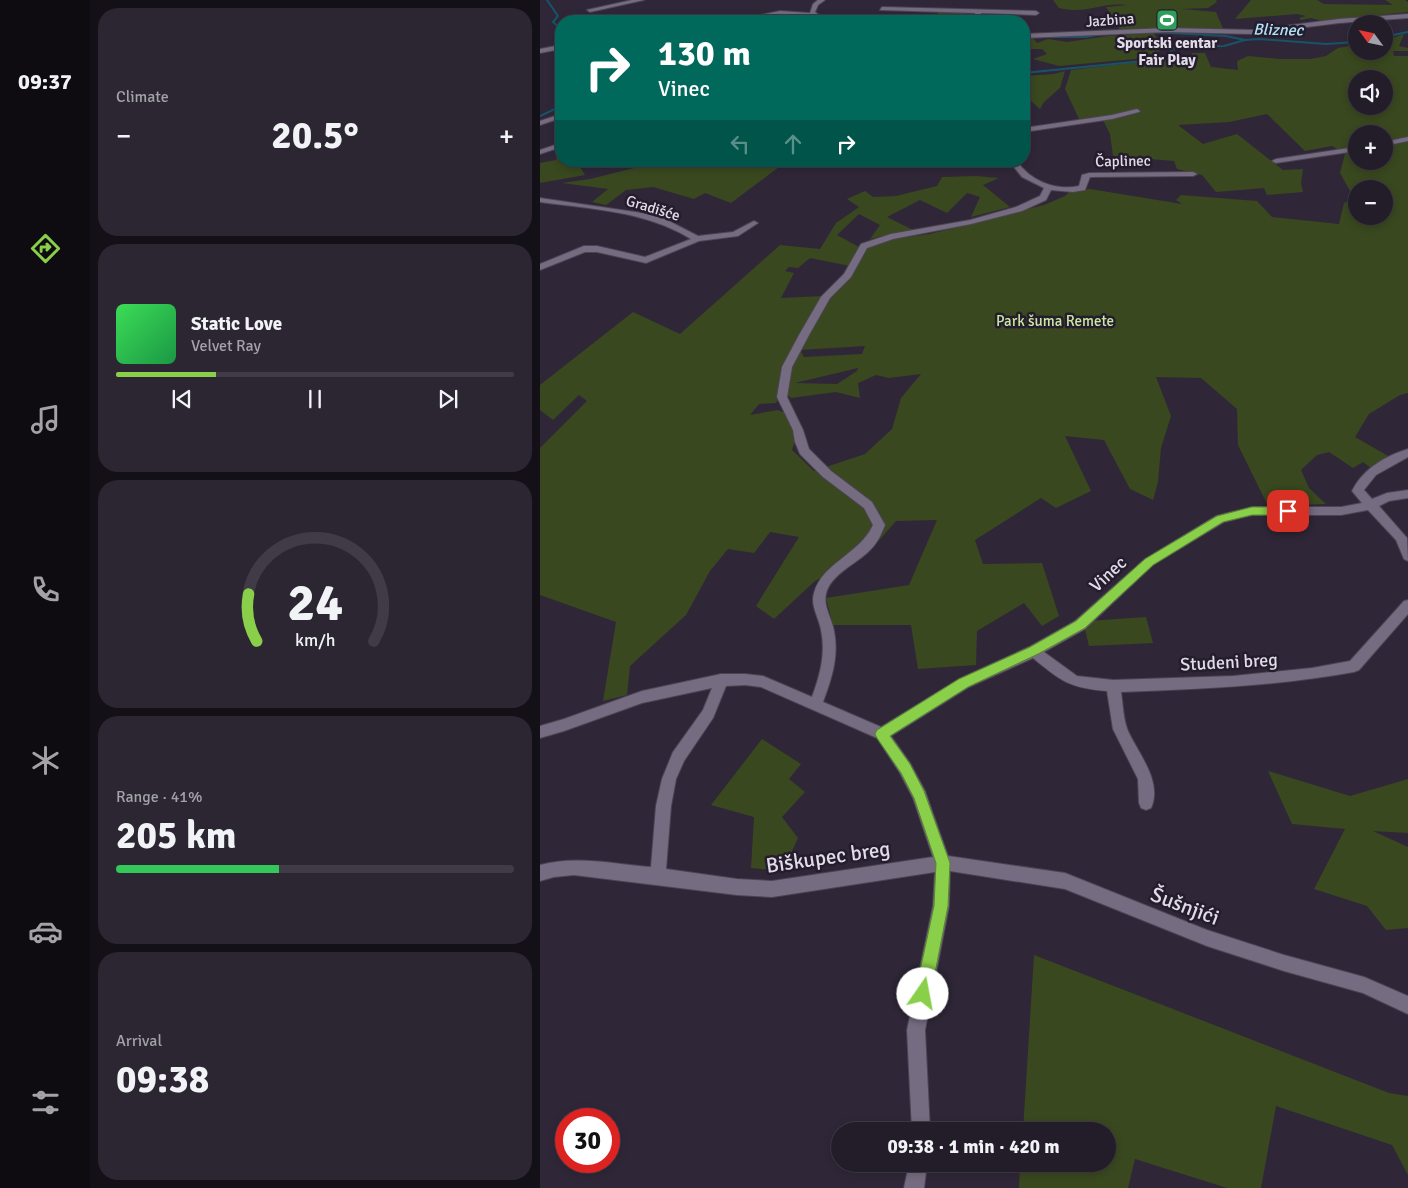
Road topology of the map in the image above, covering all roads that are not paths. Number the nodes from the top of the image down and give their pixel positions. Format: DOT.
graph roads {
  1 [pos="641,0"];
  2 [pos="822,0"];
  3 [pos="882,9"];
  4 [pos="590,10"];
  5 [pos="978,11"];
  6 [pos="813,13"];
  7 [pos="1036,13"];
  8 [pos="768,15"];
  9 [pos="816,15"];
  10 [pos="978,15"];
  11 [pos="1408,16"];
  12 [pos="1030,36"];
  13 [pos="553,48"];
  14 [pos="540,51"];
  15 [pos="1137,111"];
  16 [pos="555,118"];
  17 [pos="540,123"];
  18 [pos="1030,129"];
  19 [pos="1408,139"];
  20 [pos="1393,142"];
  21 [pos="555,148"];
  22 [pos="1348,149"];
  23 [pos="540,152"];
  24 [pos="1276,161"];
  25 [pos="1017,167"];
  26 [pos="1193,174"];
  27 [pos="1050,186"];
  28 [pos="540,200"];
  29 [pos="754,223"];
  30 [pos="697,239"];
  31 [pos="540,267"];
  32 [pos="1408,453"];
  33 [pos="1408,494"];
  34 [pos="1371,505"];
  35 [pos="1408,556"];
  36 [pos="1408,605"];
  37 [pos="1034,651"];
  38 [pos="721,680"];
  39 [pos="1112,686"];
  40 [pos="815,706"];
  41 [pos="540,732"];
  42 [pos="882,734"];
  43 [pos="1146,803"];
  44 [pos="943,863"];
  45 [pos="540,873"];
  46 [pos="658,876"];
  47 [pos="1408,1005"];
  48 [pos="921,1122"];
  49 [pos="917,1172"];
  50 [pos="914,1188"];
  1 -- 4 [label="street"];
  2 -- 6 [label="street"];
  3 -- 5 [label="street"];
  5 -- 7 [label="street"];
  5 -- 10 [label="street"];
  6 -- 8 [label="street"];
  6 -- 9 [label="street"];
  11 -- 12 [label="street, Jazbina"];
  13 -- 14 [label="street"];
  15 -- 18 [label="street"];
  16 -- 17 [label="street"];
  19 -- 20 [label="street"];
  21 -- 23 [label="street"];
  22 -- 24 [label="street"];
  25 -- 27 [label="street, Čaplinec"];
  26 -- 27 [label="street, Čaplinec"];
  27 -- 40 [label="street"];
  28 -- 30 [label="street, Gradišće"];
  29 -- 30 [label="street, Gradišće"];
  30 -- 31 [label="street"];
  32 -- 34 [label="street"];
  33 -- 34 [label="street, Vinec"];
  34 -- 35 [label="street"];
  34 -- 37 [label="street, Vinec"];
  36 -- 39 [label="street, Studeni breg"];
  37 -- 39 [label="street, Studeni breg"];
  37 -- 42 [label="street, Vinec"];
  38 -- 40 [label="street"];
  38 -- 41 [label="street"];
  38 -- 46 [label="street"];
  39 -- 43 [label="street"];
  40 -- 42 [label="street"];
  42 -- 44 [label="street"];
  44 -- 46 [label="street, Biškupec breg"];
  44 -- 47 [label="street, Šušnjići"];
  44 -- 48 [label="street"];
  45 -- 46 [label="street, Biškupec breg"];
  49 -- 50 [label="street"];
}
